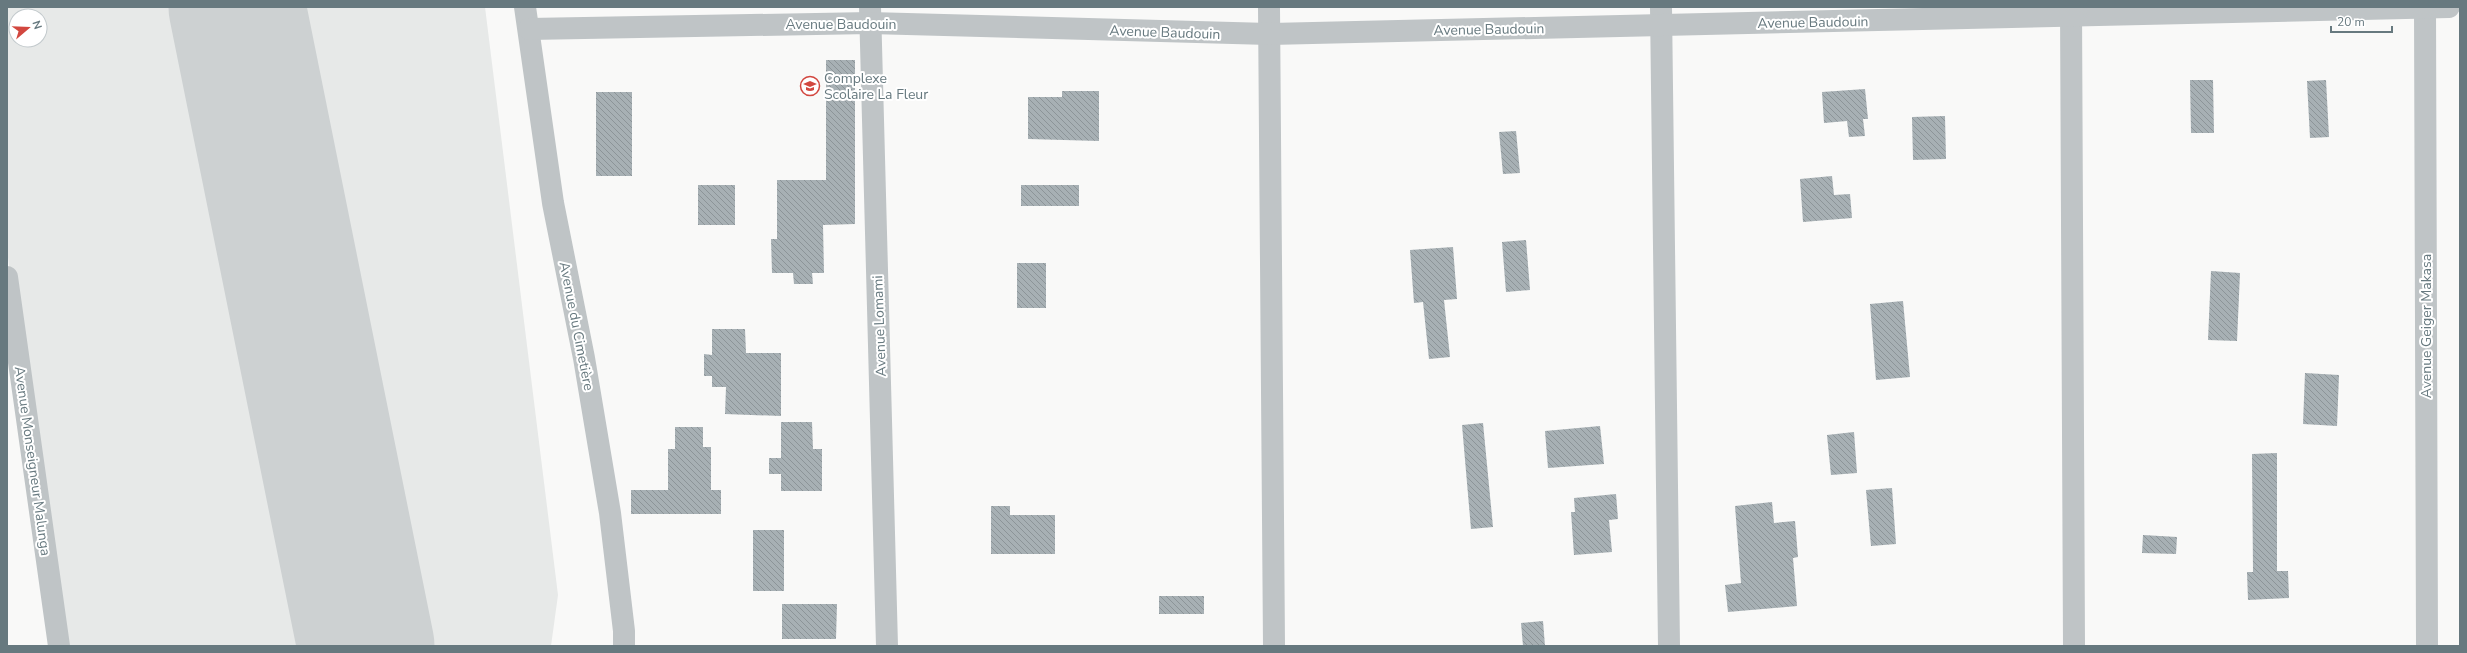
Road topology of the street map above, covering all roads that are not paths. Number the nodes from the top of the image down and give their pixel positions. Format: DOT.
graph roads {
  1 [pos="525,7"];
  2 [pos="1269,7"];
  3 [pos="2426,7"];
  4 [pos="2449,7"];
  5 [pos="2071,11"];
  6 [pos="870,15"];
  7 [pos="1661,16"];
  8 [pos="529,29"];
  9 [pos="1269,34"];
  10 [pos="7,277"];
  11 [pos="59,646"];
  12 [pos="624,646"];
  13 [pos="887,646"];
  14 [pos="1274,646"];
  15 [pos="1669,646"];
  16 [pos="2074,646"];
  17 [pos="2427,646"];
  1 -- 8 [label="street, Avenue du Cimetière"];
  2 -- 9 [label="street"];
  3 -- 4 [label="street, Avenue Baudouin"];
  3 -- 5 [label="street, Avenue Baudouin"];
  3 -- 17 [label="street, Avenue Geiger Makasa"];
  5 -- 7 [label="street, Avenue Baudouin"];
  5 -- 16 [label="street"];
  6 -- 8 [label="street, Avenue Baudouin"];
  6 -- 9 [label="street, Avenue Baudouin"];
  6 -- 13 [label="street, Avenue Lomami"];
  7 -- 9 [label="street, Avenue Baudouin"];
  7 -- 15 [label="street"];
  8 -- 12 [label="street, Avenue du Cimetière"];
  9 -- 14 [label="street"];
  10 -- 11 [label="street, Avenue Monseigneur Malunga"];
}
